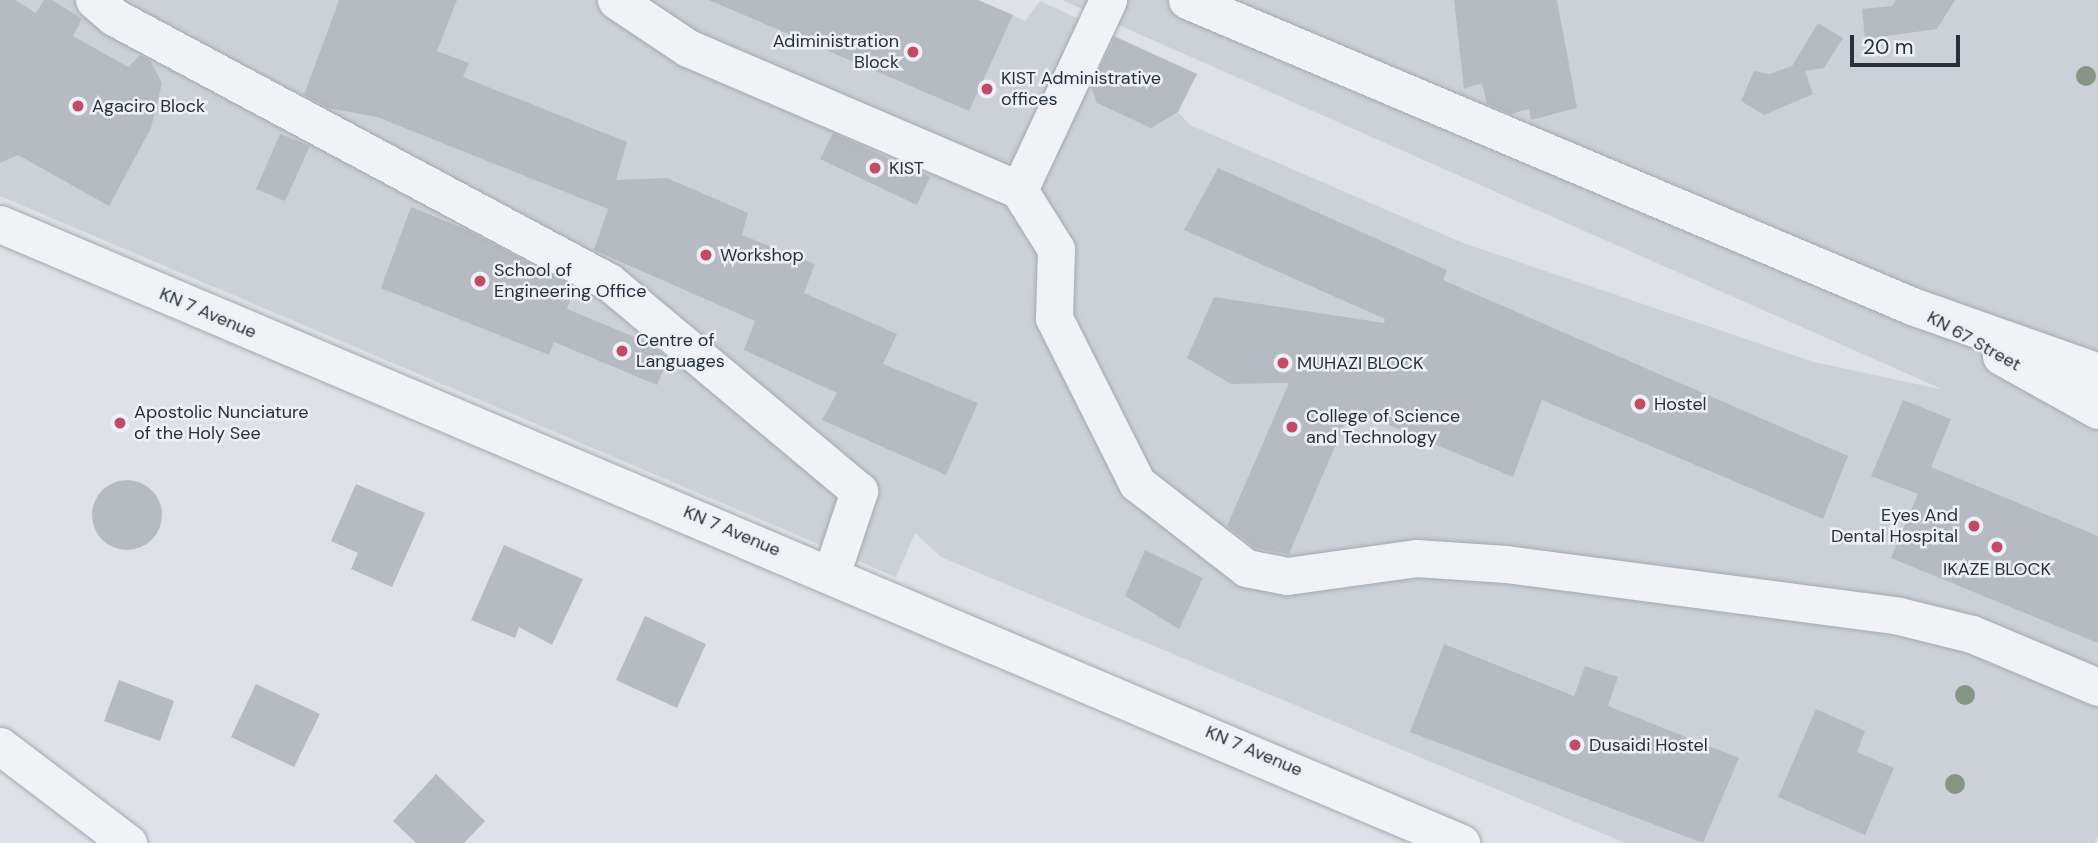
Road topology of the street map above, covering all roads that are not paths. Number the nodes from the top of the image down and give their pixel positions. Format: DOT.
graph roads {
  1 [pos="94,0"];
  2 [pos="616,0"];
  3 [pos="1108,0"];
  4 [pos="1187,0"];
  5 [pos="1019,190"];
  6 [pos="0,224"];
  7 [pos="1912,306"];
  8 [pos="2098,372"];
  9 [pos="2098,410"];
  10 [pos="832,572"];
  11 [pos="2098,687"];
  12 [pos="0,746"];
  13 [pos="128,843"];
  14 [pos="1461,843"];
  1 -- 10 [label="street"];
  2 -- 5 [label="street"];
  3 -- 5 [label="street"];
  4 -- 7 [label="street"];
  5 -- 11 [label="street"];
  6 -- 10 [label="street, KN 7 Avenue"];
  7 -- 8 [label="street, KN 67 Street"];
  7 -- 9 [label="street, KN 67 Street"];
  10 -- 14 [label="street, KN 7 Avenue"];
  12 -- 13 [label="street"];
}
